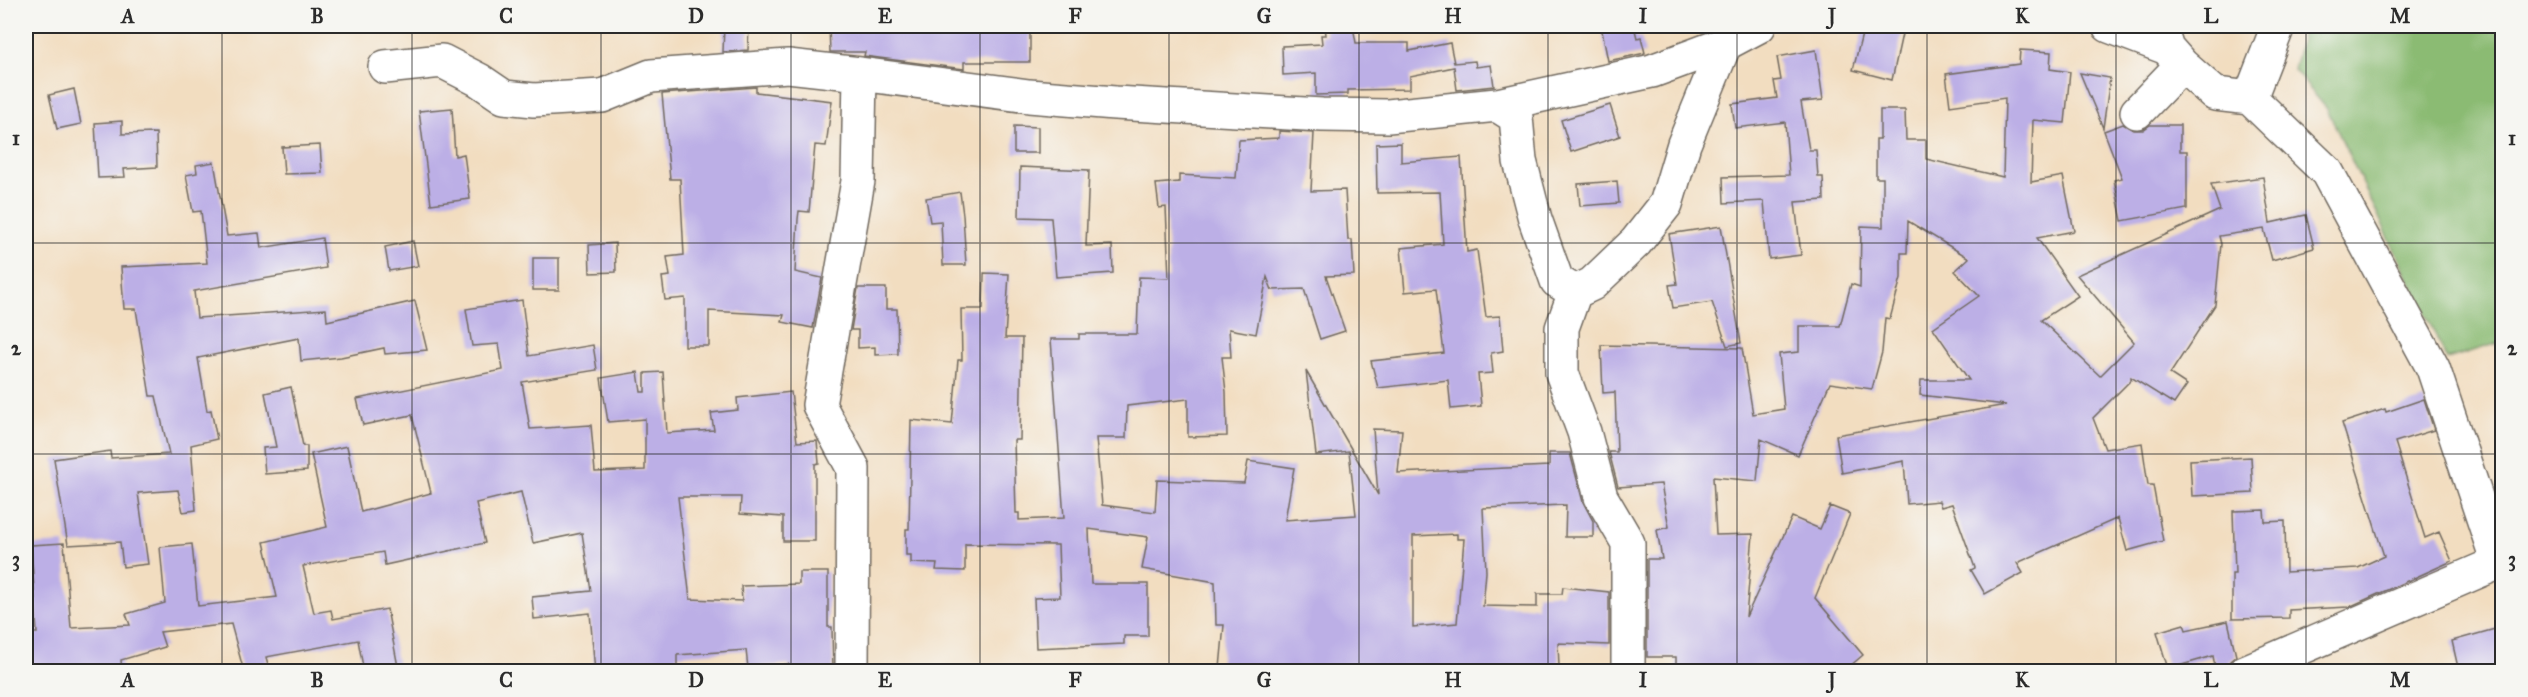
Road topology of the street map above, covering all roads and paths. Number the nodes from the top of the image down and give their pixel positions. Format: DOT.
graph roads {
  1 [pos="1760,26"];
  2 [pos="2109,26"];
  3 [pos="2278,26"];
  4 [pos="1725,44"];
  5 [pos="2170,46"];
  6 [pos="385,67"];
  7 [pos="860,74"];
  8 [pos="2250,98"];
  9 [pos="1497,105"];
  10 [pos="2138,112"];
  11 [pos="1575,292"];
  12 [pos="2500,562"];
  13 [pos="1626,671"];
  14 [pos="852,672"];
  15 [pos="2245,672"];
  1 -- 4 [label="street"];
  2 -- 5 [label="street"];
  3 -- 8 [label="street"];
  4 -- 9 [label="street"];
  4 -- 11 [label="street"];
  5 -- 8 [label="street"];
  5 -- 10 [label="street"];
  6 -- 7 [label="street"];
  7 -- 9 [label="street"];
  7 -- 14 [label="street"];
  8 -- 12 [label="street"];
  9 -- 11 [label="street"];
  11 -- 13 [label="street"];
  12 -- 15 [label="street"];
}
